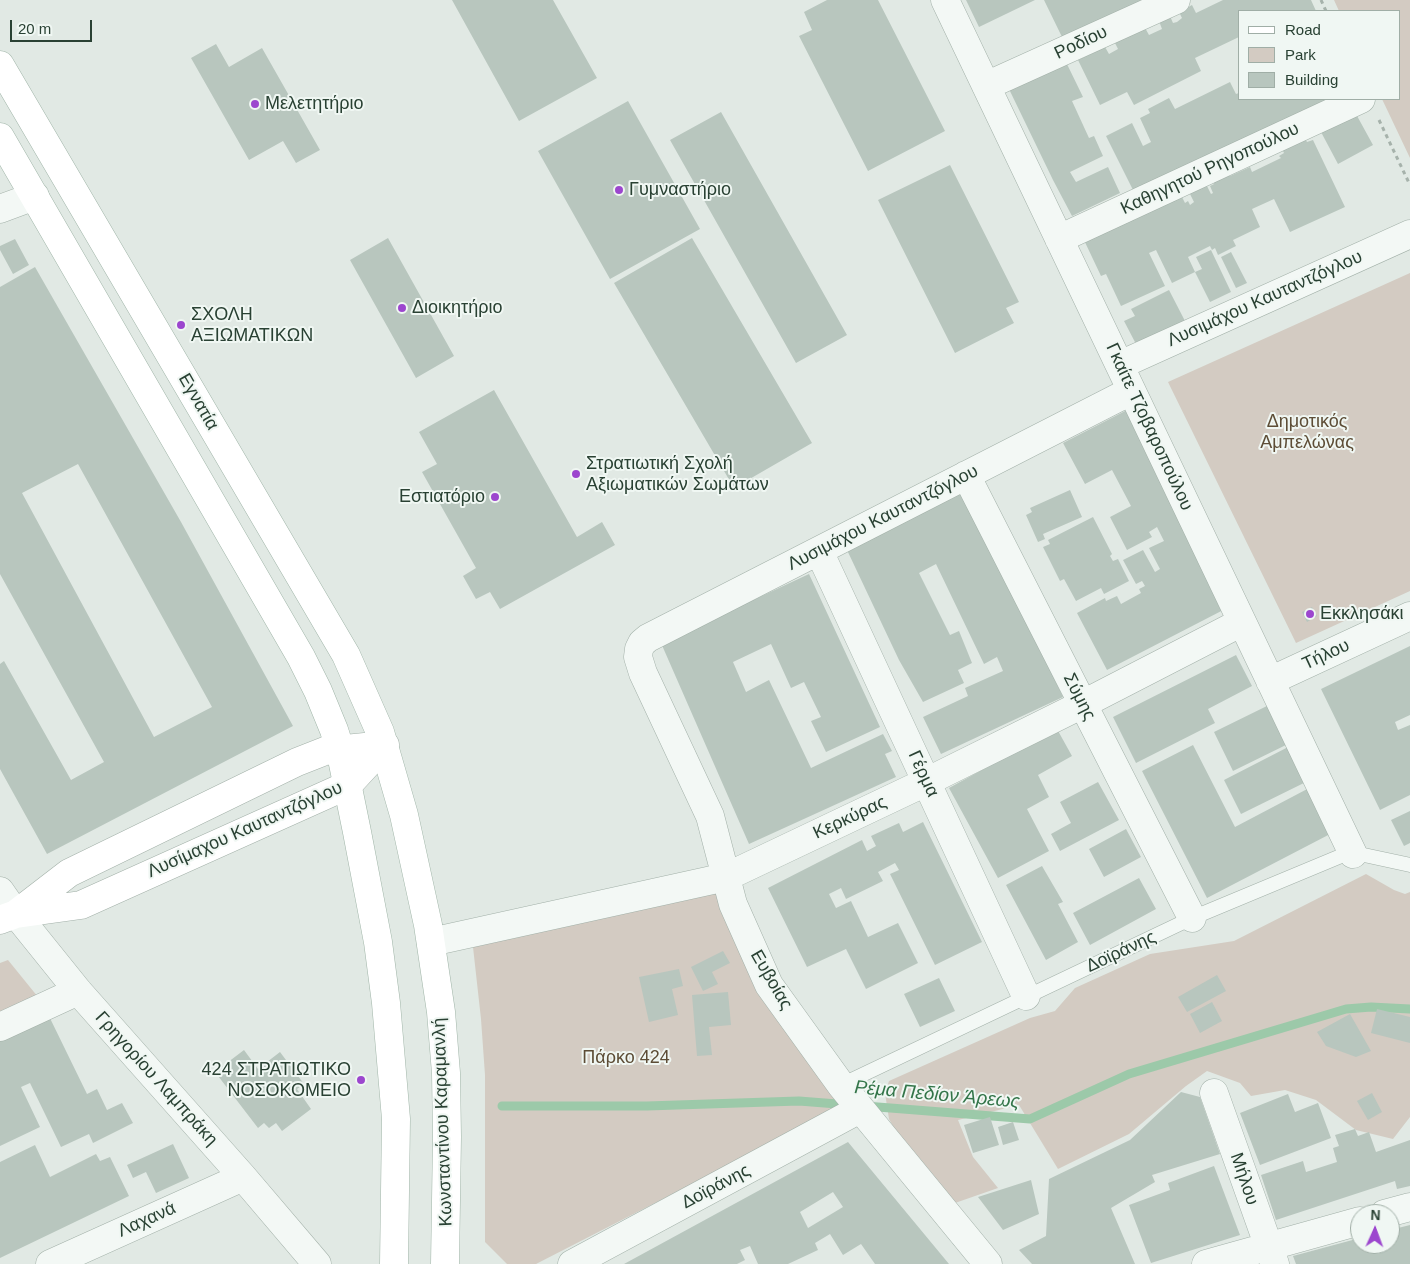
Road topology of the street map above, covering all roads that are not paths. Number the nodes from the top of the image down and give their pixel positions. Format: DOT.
graph roads {
  1 [pos="945,0"];
  2 [pos="1176,0"];
  3 [pos="0,65"];
  4 [pos="986,86"];
  5 [pos="1369,107"];
  6 [pos="0,136"];
  7 [pos="35,196"];
  8 [pos="0,209"];
  9 [pos="1410,234"];
  10 [pos="1059,239"];
  11 [pos="1120,365"];
  12 [pos="1131,391"];
  13 [pos="966,475"];
  14 [pos="819,551"];
  15 [pos="1410,616"];
  16 [pos="1242,622"];
  17 [pos="639,650"];
  18 [pos="1270,681"];
  19 [pos="1083,704"];
  20 [pos="385,745"];
  21 [pos="340,749"];
  22 [pos="926,782"];
  23 [pos="348,785"];
  24 [pos="1353,854"];
  25 [pos="1410,865"];
  26 [pos="726,877"];
  27 [pos="0,891"];
  28 [pos="8,917"];
  29 [pos="1192,918"];
  30 [pos="431,942"];
  31 [pos="78,991"];
  32 [pos="1026,996"];
  33 [pos="0,1027"];
  34 [pos="842,1086"];
  35 [pos="1214,1093"];
  36 [pos="860,1110"];
  37 [pos="243,1177"];
  38 [pos="1350,1224"];
  39 [pos="1272,1255"];
  40 [pos="50,1264"];
  41 [pos="317,1264"];
  42 [pos="394,1264"];
  43 [pos="445,1264"];
  44 [pos="572,1264"];
  45 [pos="988,1264"];
  46 [pos="1206,1264"];
  1 -- 4 [label="street, Γκαίτε Τζοβαροπούλου"];
  2 -- 4 [label="street, Ροδίου"];
  3 -- 20 [label="main road, Εγνατία"];
  4 -- 10 [label="street, Γκαίτε Τζοβαροπούλου"];
  5 -- 10 [label="street, Καθηγητού Ρηγοπούλου"];
  6 -- 7 [label="main road"];
  7 -- 8 [label="street"];
  7 -- 21 [label="main road"];
  9 -- 11 [label="street, Λυσιμάχου Καυταντζόγλου"];
  10 -- 11 [label="street, Γκαίτε Τζοβαροπούλου"];
  11 -- 12 [label="street, Γκαίτε Τζοβαροπούλου"];
  12 -- 13 [label="street, Λυσιμάχου Καυταντζόγλου"];
  12 -- 16 [label="street, Γκαίτε Τζοβαροπούλου"];
  13 -- 14 [label="street, Λυσιμάχου Καυταντζόγλου"];
  13 -- 19 [label="street, Σύμης"];
  14 -- 17 [label="street, Λυσιμάχου Καυταντζόγλου"];
  14 -- 22 [label="street, Γέρμα"];
  15 -- 18 [label="street, Τήλου"];
  16 -- 18 [label="street, Γκαίτε Τζοβαροπούλου"];
  16 -- 19 [label="street, Κερκύρας"];
  17 -- 26 [label="street, Ευβοίας"];
  18 -- 24 [label="street, Γκαίτε Τζοβαροπούλου"];
  19 -- 22 [label="street, Κερκύρας"];
  19 -- 29 [label="street, Σύμης"];
  20 -- 21 [label="main road, Λυσίμαχου Καυταντζόγλου"];
  20 -- 23 [label="main road, Λυσίμαχου Καυταντζόγλου"];
  20 -- 30 [label="main road, Κωνσταντίνου Καραμανλή"];
  21 -- 23 [label="main road"];
  21 -- 28 [label="main road, Λυσίμαχου Καυταντζόγλου"];
  22 -- 26 [label="street, Κερκύρας"];
  22 -- 32 [label="street, Γέρμα"];
  23 -- 28 [label="main road, Λυσίμαχου Καυταντζόγλου"];
  23 -- 42 [label="main road"];
  24 -- 25 [label="lane, Δοϊράνης"];
  24 -- 29 [label="lane, Δοϊράνης"];
  26 -- 30 [label="street, Κερκύρας"];
  26 -- 34 [label="street, Ευβοίας"];
  27 -- 28 [label="street, Γρηγορίου Λαμπράκη"];
  28 -- 31 [label="street, Γρηγορίου Λαμπράκη"];
  29 -- 32 [label="lane, Δοϊράνης"];
  30 -- 43 [label="main road, Κωνσταντίνου Καραμανλή"];
  31 -- 33 [label="street"];
  31 -- 37 [label="street, Γρηγορίου Λαμπράκη"];
  32 -- 34 [label="lane, Δοϊράνης"];
  34 -- 36 [label="street, Ευβοίας"];
  35 -- 39 [label="street, Μήλου"];
  36 -- 44 [label="street, Δοϊράνης"];
  36 -- 45 [label="street, Ευβοίας"];
  37 -- 40 [label="street, Λαχανά"];
  37 -- 41 [label="street, Γρηγορίου Λαμπράκη"];
  38 -- 39 [label="street"];
  39 -- 46 [label="street"];
}
